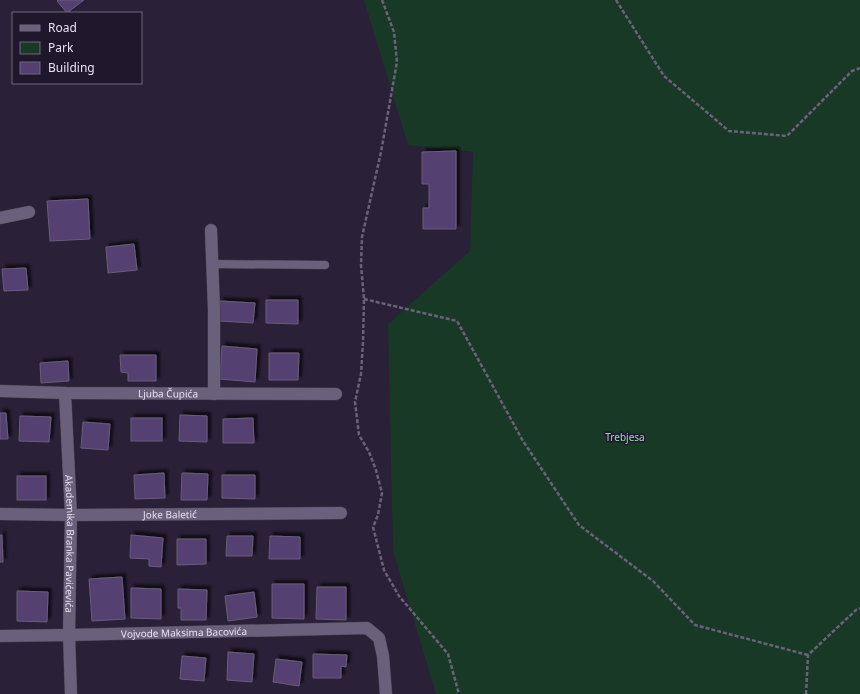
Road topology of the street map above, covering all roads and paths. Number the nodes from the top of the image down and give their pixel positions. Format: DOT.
graph roads {
  1 [pos="382,0"];
  2 [pos="616,0"];
  3 [pos="860,68"];
  4 [pos="29,212"];
  5 [pos="0,218"];
  6 [pos="211,230"];
  7 [pos="212,264"];
  8 [pos="325,265"];
  9 [pos="364,299"];
  10 [pos="0,391"];
  11 [pos="65,393"];
  12 [pos="214,394"];
  13 [pos="336,394"];
  14 [pos="341,513"];
  15 [pos="0,514"];
  16 [pos="71,515"];
  17 [pos="860,608"];
  18 [pos="69,635"];
  19 [pos="0,636"];
  20 [pos="808,655"];
  21 [pos="71,694"];
  22 [pos="386,694"];
  23 [pos="459,694"];
  24 [pos="806,694"];
  1 -- 9 [label="path"];
  2 -- 3 [label="path"];
  4 -- 5 [label="street"];
  6 -- 7 [label="street"];
  7 -- 8 [label="lane"];
  7 -- 12 [label="street"];
  9 -- 20 [label="path"];
  9 -- 23 [label="path"];
  10 -- 11 [label="street, Ljuba Čupića"];
  11 -- 12 [label="street, Ljuba Čupića"];
  11 -- 16 [label="street, Akademika Branka Pavićevića"];
  12 -- 13 [label="street, Ljuba Čupića"];
  14 -- 16 [label="street, Joke Baletić"];
  15 -- 16 [label="street, Joke Baletić"];
  16 -- 18 [label="street, Akademika Branka Pavićevića"];
  17 -- 20 [label="path"];
  18 -- 19 [label="street, Vojvode Maksima Bacovića"];
  18 -- 21 [label="street, Akademika Branka Pavićevića"];
  18 -- 22 [label="street, Vojvode Maksima Bacovića"];
  20 -- 24 [label="path"];
}
